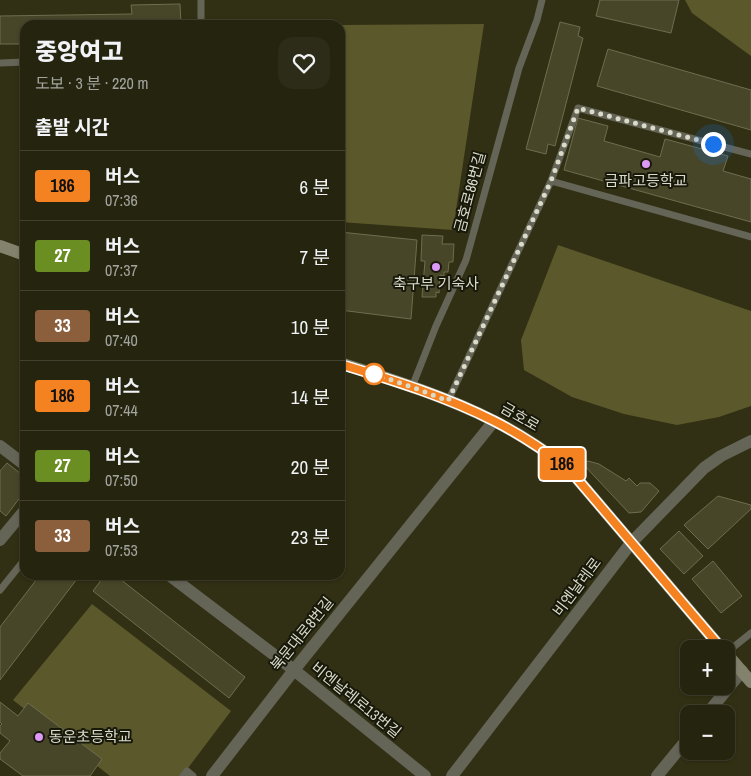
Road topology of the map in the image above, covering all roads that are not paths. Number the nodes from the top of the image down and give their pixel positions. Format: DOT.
graph roads {
  1 [pos="202,0"];
  2 [pos="542,0"];
  3 [pos="201,20"];
  4 [pos="0,62"];
  5 [pos="20,62"];
  6 [pos="751,154"];
  7 [pos="551,181"];
  8 [pos="751,237"];
  9 [pos="0,246"];
  10 [pos="20,253"];
  11 [pos="345,366"];
  12 [pos="412,387"];
  13 [pos="448,401"];
  14 [pos="494,421"];
  15 [pos="751,441"];
  16 [pos="0,446"];
  17 [pos="20,460"];
  18 [pos="20,516"];
  19 [pos="0,540"];
  20 [pos="631,543"];
  21 [pos="20,565"];
  22 [pos="176,580"];
  23 [pos="0,590"];
  24 [pos="751,633"];
  25 [pos="714,640"];
  26 [pos="735,646"];
  27 [pos="735,663"];
  28 [pos="294,670"];
  29 [pos="742,671"];
  30 [pos="751,682"];
  31 [pos="714,705"];
  32 [pos="680,748"];
  33 [pos="183,776"];
  34 [pos="193,776"];
  35 [pos="212,776"];
  36 [pos="425,776"];
  37 [pos="452,776"];
  38 [pos="657,776"];
  1 -- 3 [label="lane"];
  2 -- 12 [label="lane, 금호로86번길"];
  4 -- 5 [label="lane"];
  6 -- 7 [label="lane"];
  7 -- 8 [label="lane"];
  7 -- 13 [label="lane"];
  9 -- 10 [label="street"];
  11 -- 12 [label="street, 금호로"];
  12 -- 13 [label="street, 금호로"];
  13 -- 14 [label="street, 금호로"];
  14 -- 20 [label="street, 금호로"];
  14 -- 28 [label="street, 북문대로8번길"];
  15 -- 20 [label="street, 비엔날레로"];
  16 -- 17 [label="street"];
  18 -- 19 [label="street"];
  20 -- 25 [label="street, 금호로"];
  20 -- 37 [label="street, 비엔날레로"];
  21 -- 23 [label="lane"];
  22 -- 28 [label="street, 비엔날레로13번길"];
  24 -- 26 [label="lane"];
  27 -- 29 [label="street"];
  28 -- 35 [label="street, 북문대로8번길"];
  28 -- 36 [label="street, 비엔날레로13번길"];
  29 -- 30 [label="street"];
  29 -- 31 [label="street"];
  32 -- 38 [label="street"];
  33 -- 34 [label="lane"];
}
